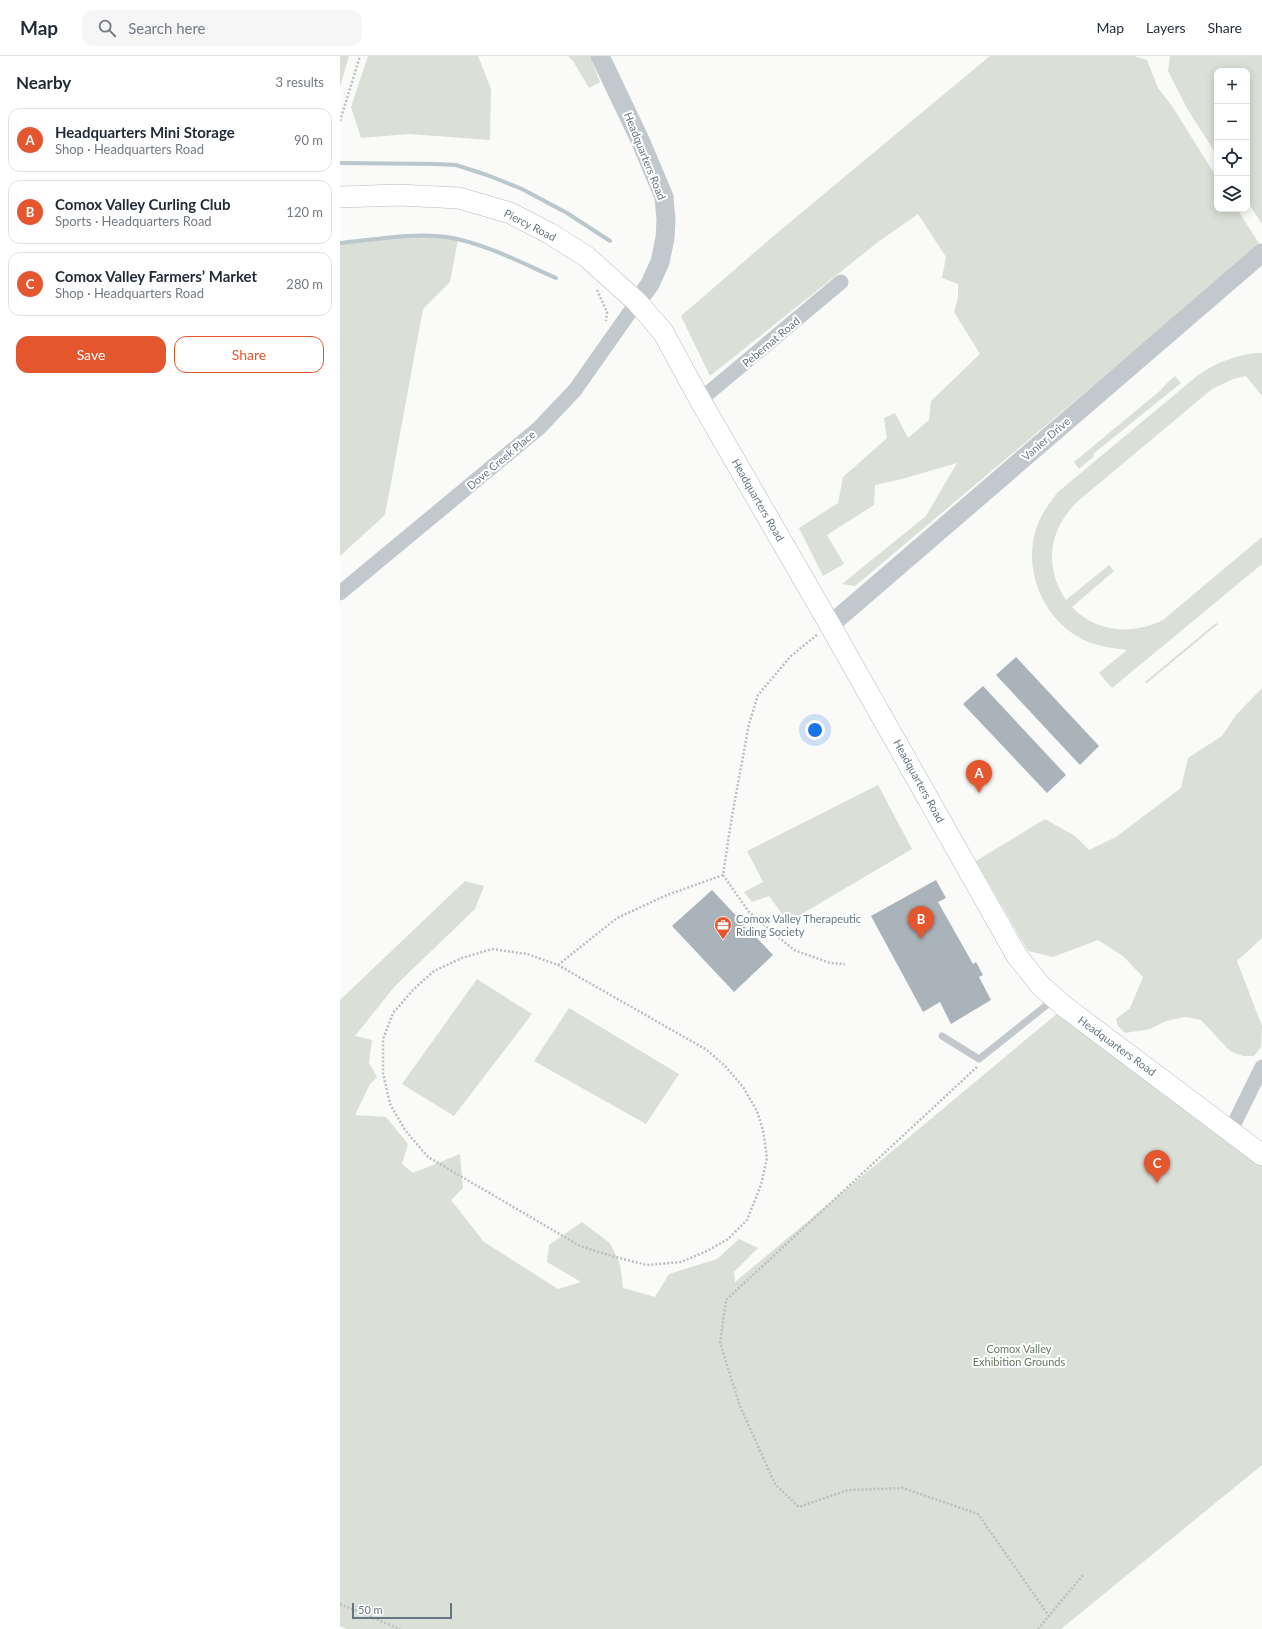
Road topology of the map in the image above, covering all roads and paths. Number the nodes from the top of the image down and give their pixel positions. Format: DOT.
graph roads {
  1 [pos="360,56"];
  2 [pos="600,56"];
  3 [pos="340,121"];
  4 [pos="340,197"];
  5 [pos="1262,253"];
  6 [pos="841,282"];
  7 [pos="592,285"];
  8 [pos="638,302"];
  9 [pos="663,332"];
  10 [pos="608,345"];
  11 [pos="700,400"];
  12 [pos="340,593"];
  13 [pos="830,624"];
  14 [pos="723,876"];
  15 [pos="845,964"];
  16 [pos="558,965"];
  17 [pos="1055,998"];
  18 [pos="942,1036"];
  19 [pos="978,1067"];
  20 [pos="1262,1067"];
  21 [pos="1231,1130"];
  22 [pos="1262,1155"];
  23 [pos="1084,1574"];
  24 [pos="340,1604"];
  25 [pos="1048,1616"];
  26 [pos="400,1629"];
  27 [pos="1038,1629"];
  1 -- 3 [label="path"];
  2 -- 8 [label="street, Headquarters Road"];
  4 -- 8 [label="main road, Piercy Road"];
  5 -- 13 [label="street, Vanier Drive"];
  6 -- 11 [label="street, Pebernat Road"];
  7 -- 10 [label="path"];
  8 -- 9 [label="main road, Piercy Road"];
  8 -- 10 [label="street, Dove Creek Place"];
  9 -- 11 [label="main road, Headquarters Road"];
  10 -- 12 [label="street, Dove Creek Place"];
  11 -- 13 [label="main road, Headquarters Road"];
  13 -- 14 [label="path"];
  13 -- 17 [label="main road, Headquarters Road"];
  14 -- 15 [label="path"];
  14 -- 16 [label="path"];
  16 -- 16 [label="path"];
  17 -- 18 [label="lane"];
  17 -- 21 [label="main road, Headquarters Road"];
  19 -- 25 [label="path"];
  20 -- 21 [label="street"];
  21 -- 22 [label="main road, Headquarters Road"];
  23 -- 25 [label="path"];
  24 -- 26 [label="path"];
  25 -- 27 [label="path"];
}
